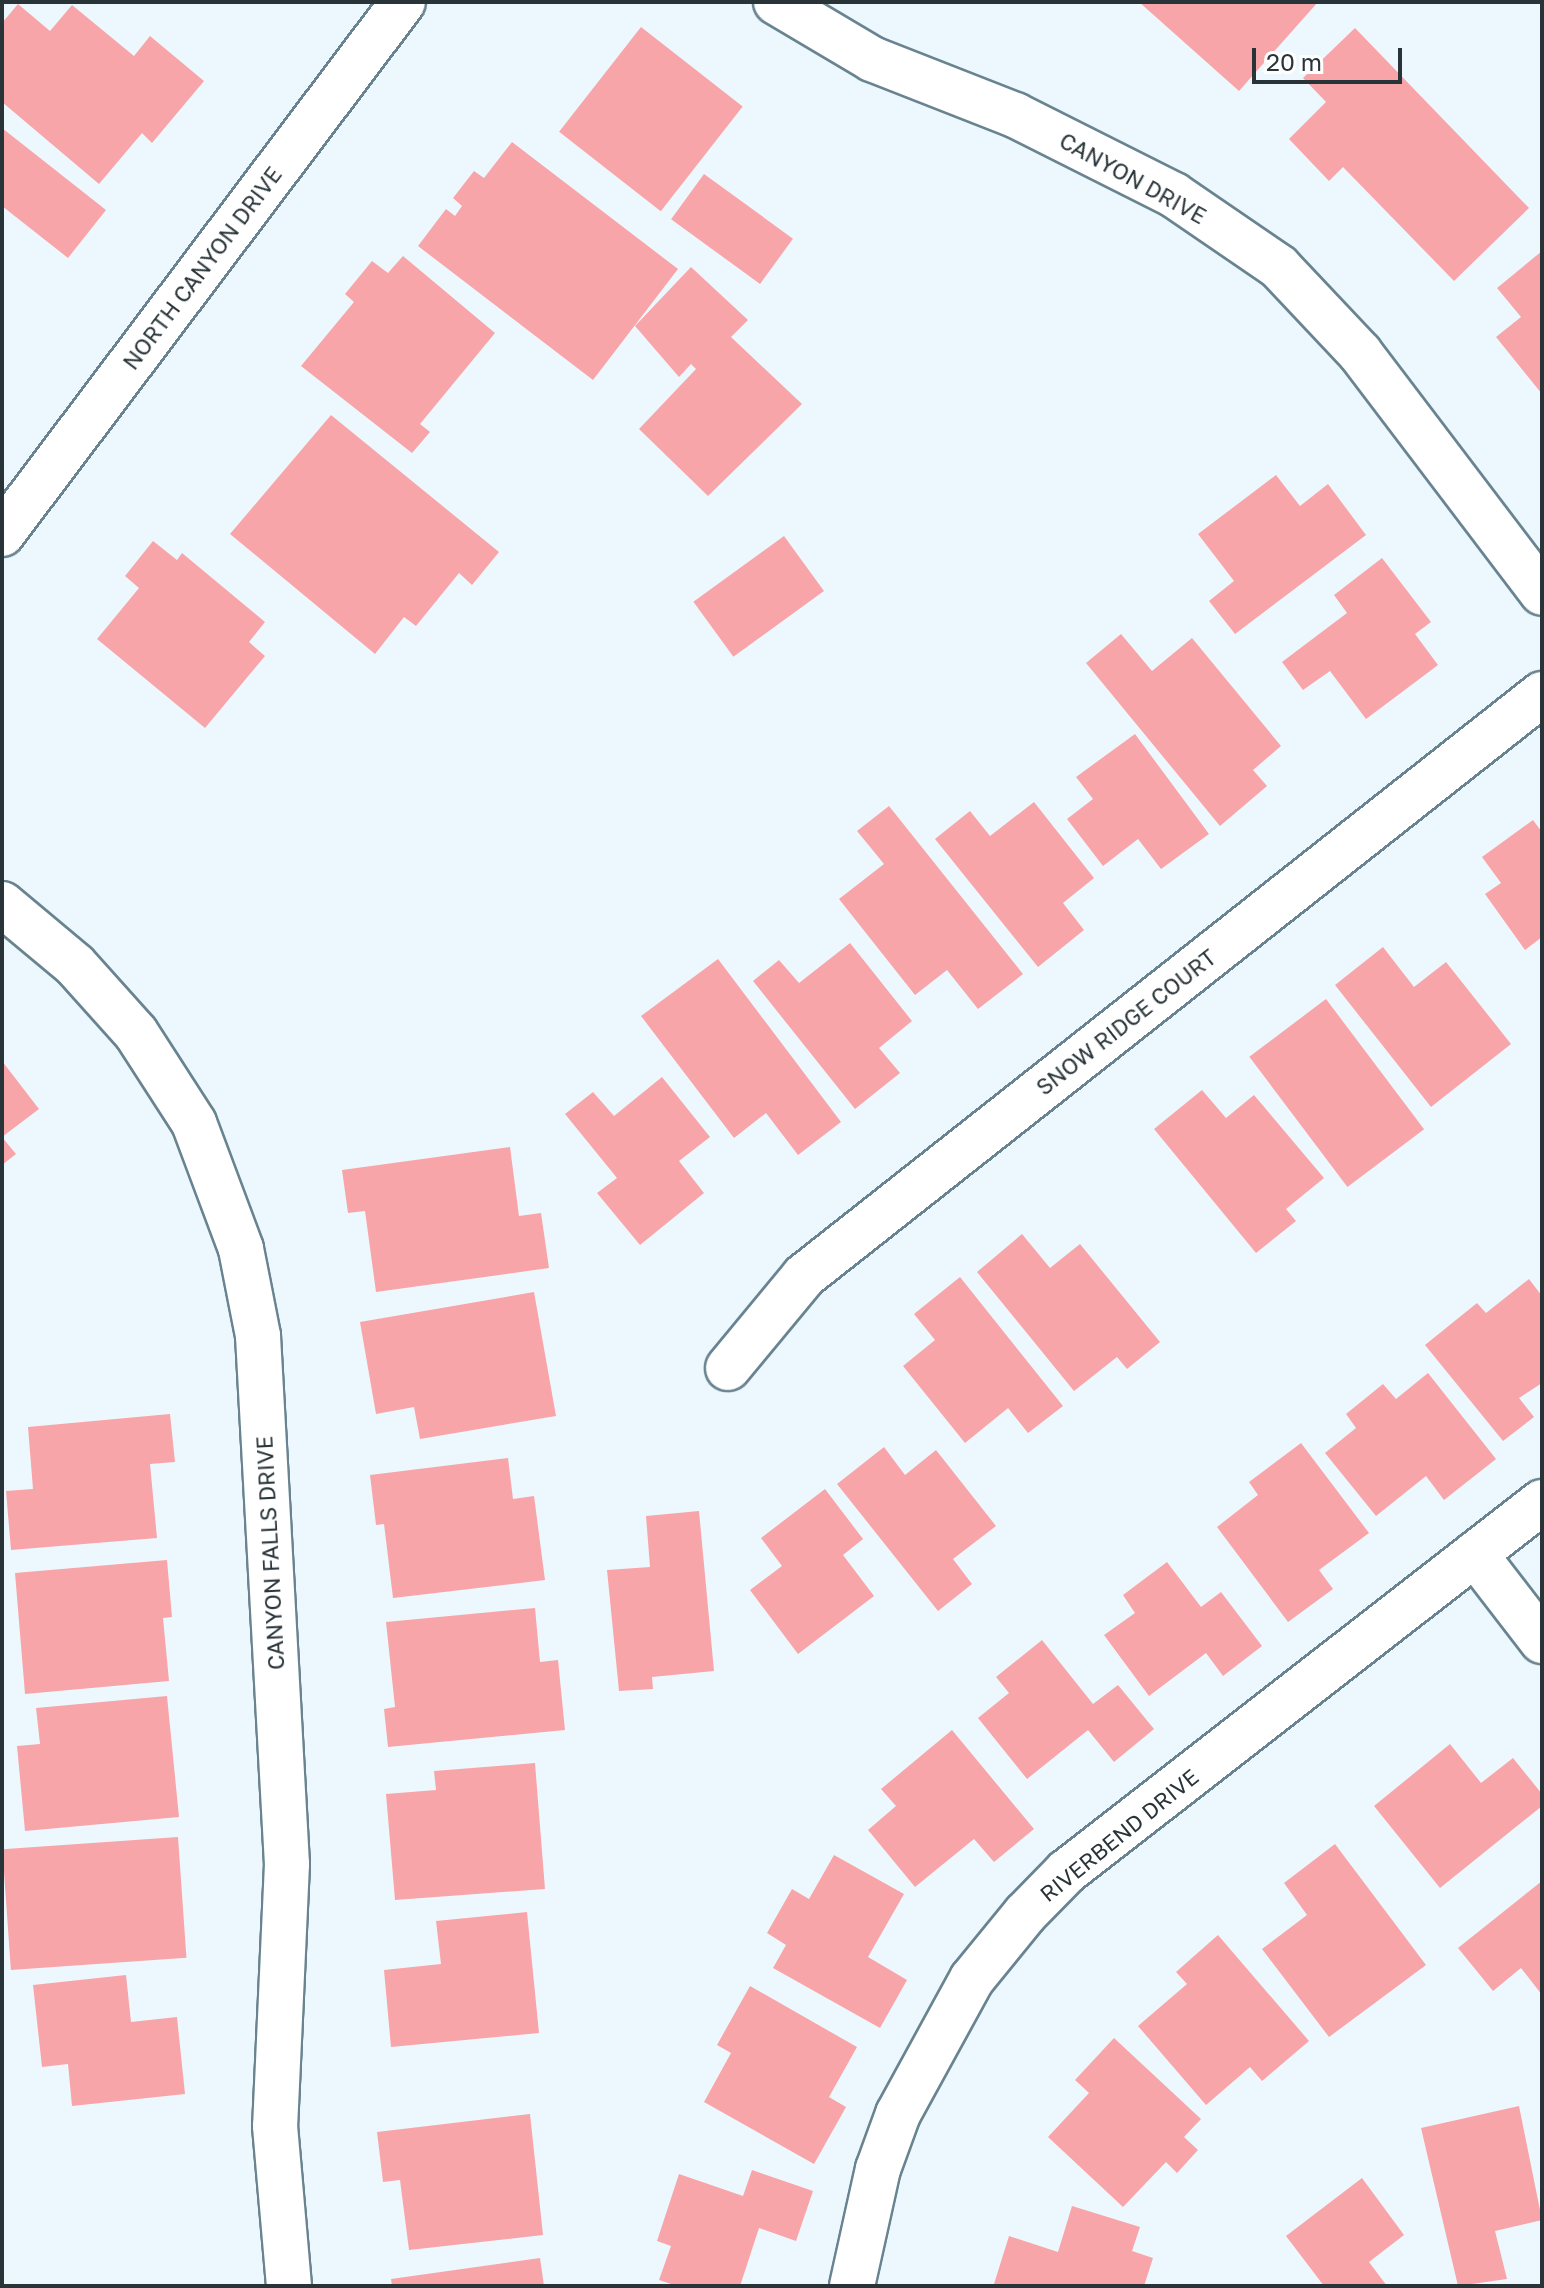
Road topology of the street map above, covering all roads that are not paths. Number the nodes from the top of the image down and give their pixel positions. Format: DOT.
graph roads {
  1 [pos="403,2"];
  2 [pos="776,2"];
  3 [pos="2,534"];
  4 [pos="1542,593"];
  5 [pos="1542,694"];
  6 [pos="2,904"];
  7 [pos="728,1368"];
  8 [pos="1542,1502"];
  9 [pos="1475,1554"];
  10 [pos="1542,1641"];
  11 [pos="289,2286"];
  12 [pos="852,2286"];
  1 -- 3 [label="street, NORTH CANYON DRIVE"];
  2 -- 4 [label="street, CANYON DRIVE"];
  5 -- 7 [label="street, SNOW RIDGE COURT"];
  6 -- 11 [label="street, CANYON FALLS DRIVE"];
  8 -- 9 [label="street, RIVERBEND DRIVE"];
  9 -- 10 [label="street"];
  9 -- 12 [label="street, RIVERBEND DRIVE"];
}
